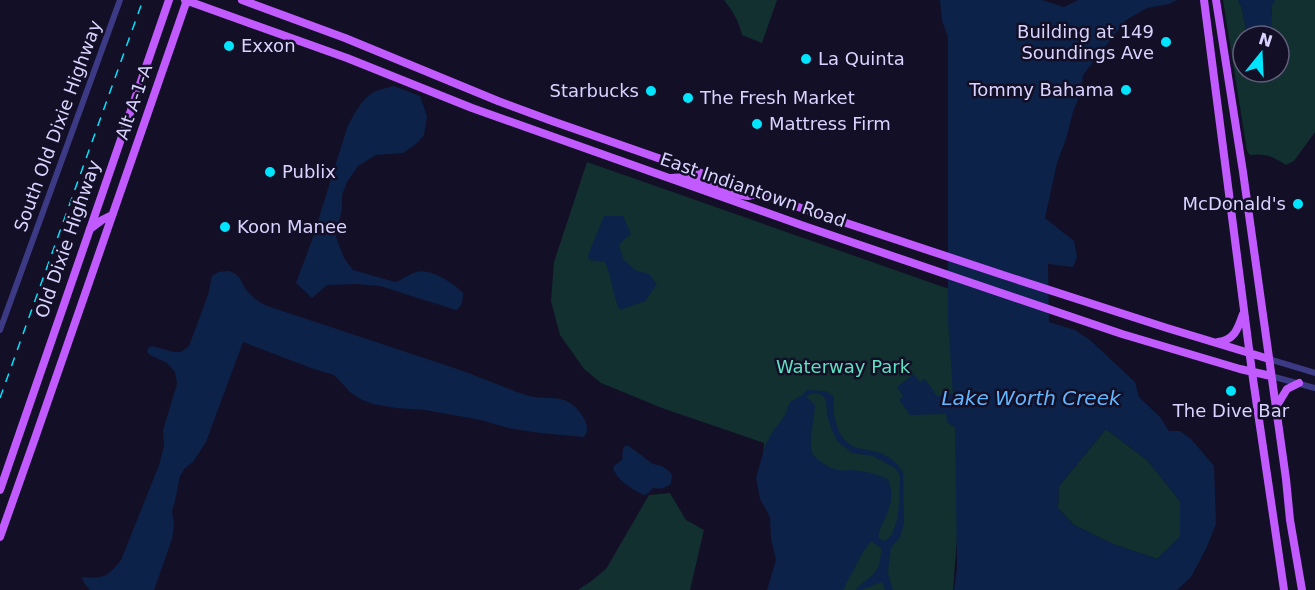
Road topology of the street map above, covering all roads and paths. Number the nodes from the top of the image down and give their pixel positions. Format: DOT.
graph roads {
  1 [pos="120,0"];
  2 [pos="169,0"];
  3 [pos="186,0"];
  4 [pos="242,0"];
  5 [pos="1204,0"];
  6 [pos="1216,0"];
  7 [pos="353,42"];
  8 [pos="347,58"];
  9 [pos="668,178"];
  10 [pos="760,194"];
  11 [pos="112,215"];
  12 [pos="88,232"];
  13 [pos="1244,312"];
  14 [pos="0,330"];
  15 [pos="1215,343"];
  16 [pos="1250,353"];
  17 [pos="1269,359"];
  18 [pos="1252,372"];
  19 [pos="1315,373"];
  20 [pos="1271,376"];
  21 [pos="1299,382"];
  22 [pos="1315,388"];
  23 [pos="1276,408"];
  24 [pos="0,490"];
  25 [pos="0,537"];
  26 [pos="1284,590"];
  27 [pos="1302,590"];
  1 -- 14 [label="street, South Old Dixie Highway"];
  2 -- 12 [label="main road, Old Dixie Highway"];
  3 -- 8 [label="main road, East Indiantown Road"];
  3 -- 11 [label="main road, Alt A-1-A"];
  4 -- 7 [label="main road, East Indiantown Road"];
  5 -- 13 [label="main road"];
  6 -- 17 [label="main road"];
  7 -- 8 [label="main road"];
  7 -- 10 [label="main road, East Indiantown Road"];
  8 -- 9 [label="main road, East Indiantown Road"];
  9 -- 10 [label="main road"];
  9 -- 18 [label="main road, East Indiantown Road"];
  10 -- 15 [label="main road, East Indiantown Road"];
  11 -- 12 [label="main road"];
  11 -- 25 [label="main road, Old Dixie Highway"];
  12 -- 24 [label="main road, Old Dixie Highway"];
  13 -- 15 [label="main road"];
  13 -- 16 [label="main road"];
  15 -- 16 [label="main road, East Indiantown Road"];
  16 -- 17 [label="main road, East Indiantown Road"];
  16 -- 18 [label="main road"];
  17 -- 19 [label="street, East Indiantown Road"];
  17 -- 20 [label="main road"];
  18 -- 20 [label="main road, East Indiantown Road"];
  18 -- 26 [label="main road"];
  20 -- 21 [label="street, East Indiantown Road"];
  20 -- 23 [label="main road"];
  21 -- 22 [label="street, East Indiantown Road"];
  21 -- 23 [label="main road"];
  23 -- 27 [label="main road"];
}
